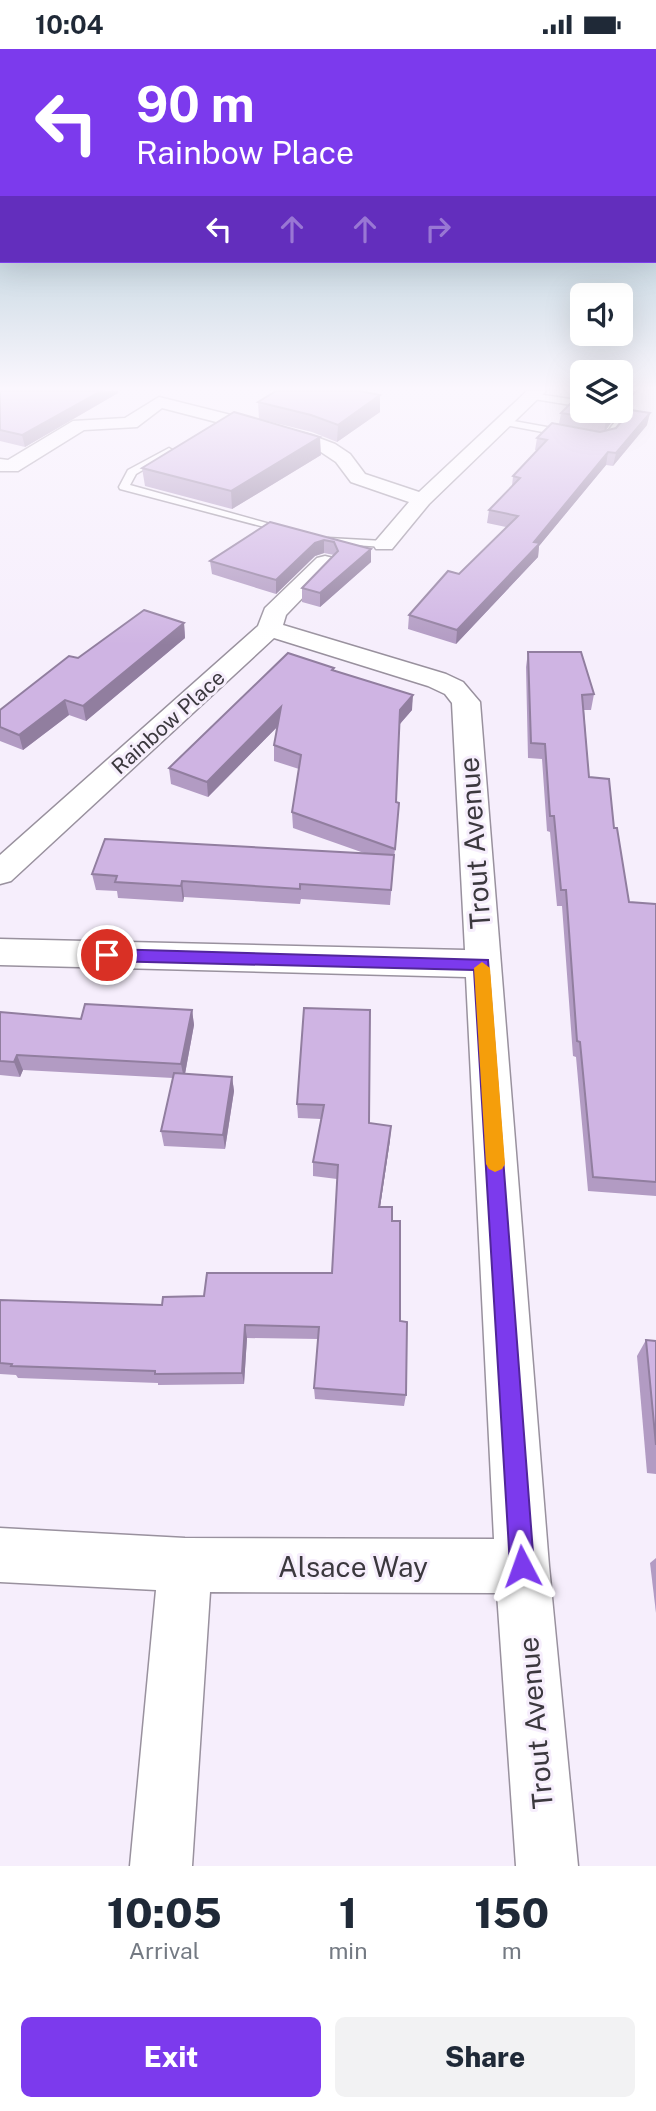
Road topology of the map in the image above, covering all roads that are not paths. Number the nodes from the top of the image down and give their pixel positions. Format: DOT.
graph roads {
  1 [pos="130,476"];
  2 [pos="356,476"];
  3 [pos="447,476"];
  4 [pos="422,500"];
  5 [pos="297,533"];
  6 [pos="311,536"];
  7 [pos="384,544"];
  8 [pos="325,563"];
  9 [pos="270,629"];
  10 [pos="0,873"];
  11 [pos="0,952"];
  12 [pos="482,964"];
  13 [pos="0,1555"];
  14 [pos="185,1565"];
  15 [pos="522,1566"];
  16 [pos="161,1866"];
  17 [pos="547,1866"];
  1 -- 5 [label="lane"];
  2 -- 4 [label="street"];
  3 -- 4 [label="street"];
  4 -- 7 [label="street"];
  6 -- 7 [label="lane"];
  8 -- 9 [label="street, Rainbow Place"];
  9 -- 10 [label="street, Rainbow Place"];
  9 -- 12 [label="street, Trout Avenue"];
  11 -- 12 [label="street"];
  12 -- 15 [label="street, Trout Avenue"];
  13 -- 14 [label="street, Alsace Way"];
  14 -- 15 [label="street, Alsace Way"];
  14 -- 16 [label="street"];
  15 -- 17 [label="street, Trout Avenue"];
}
